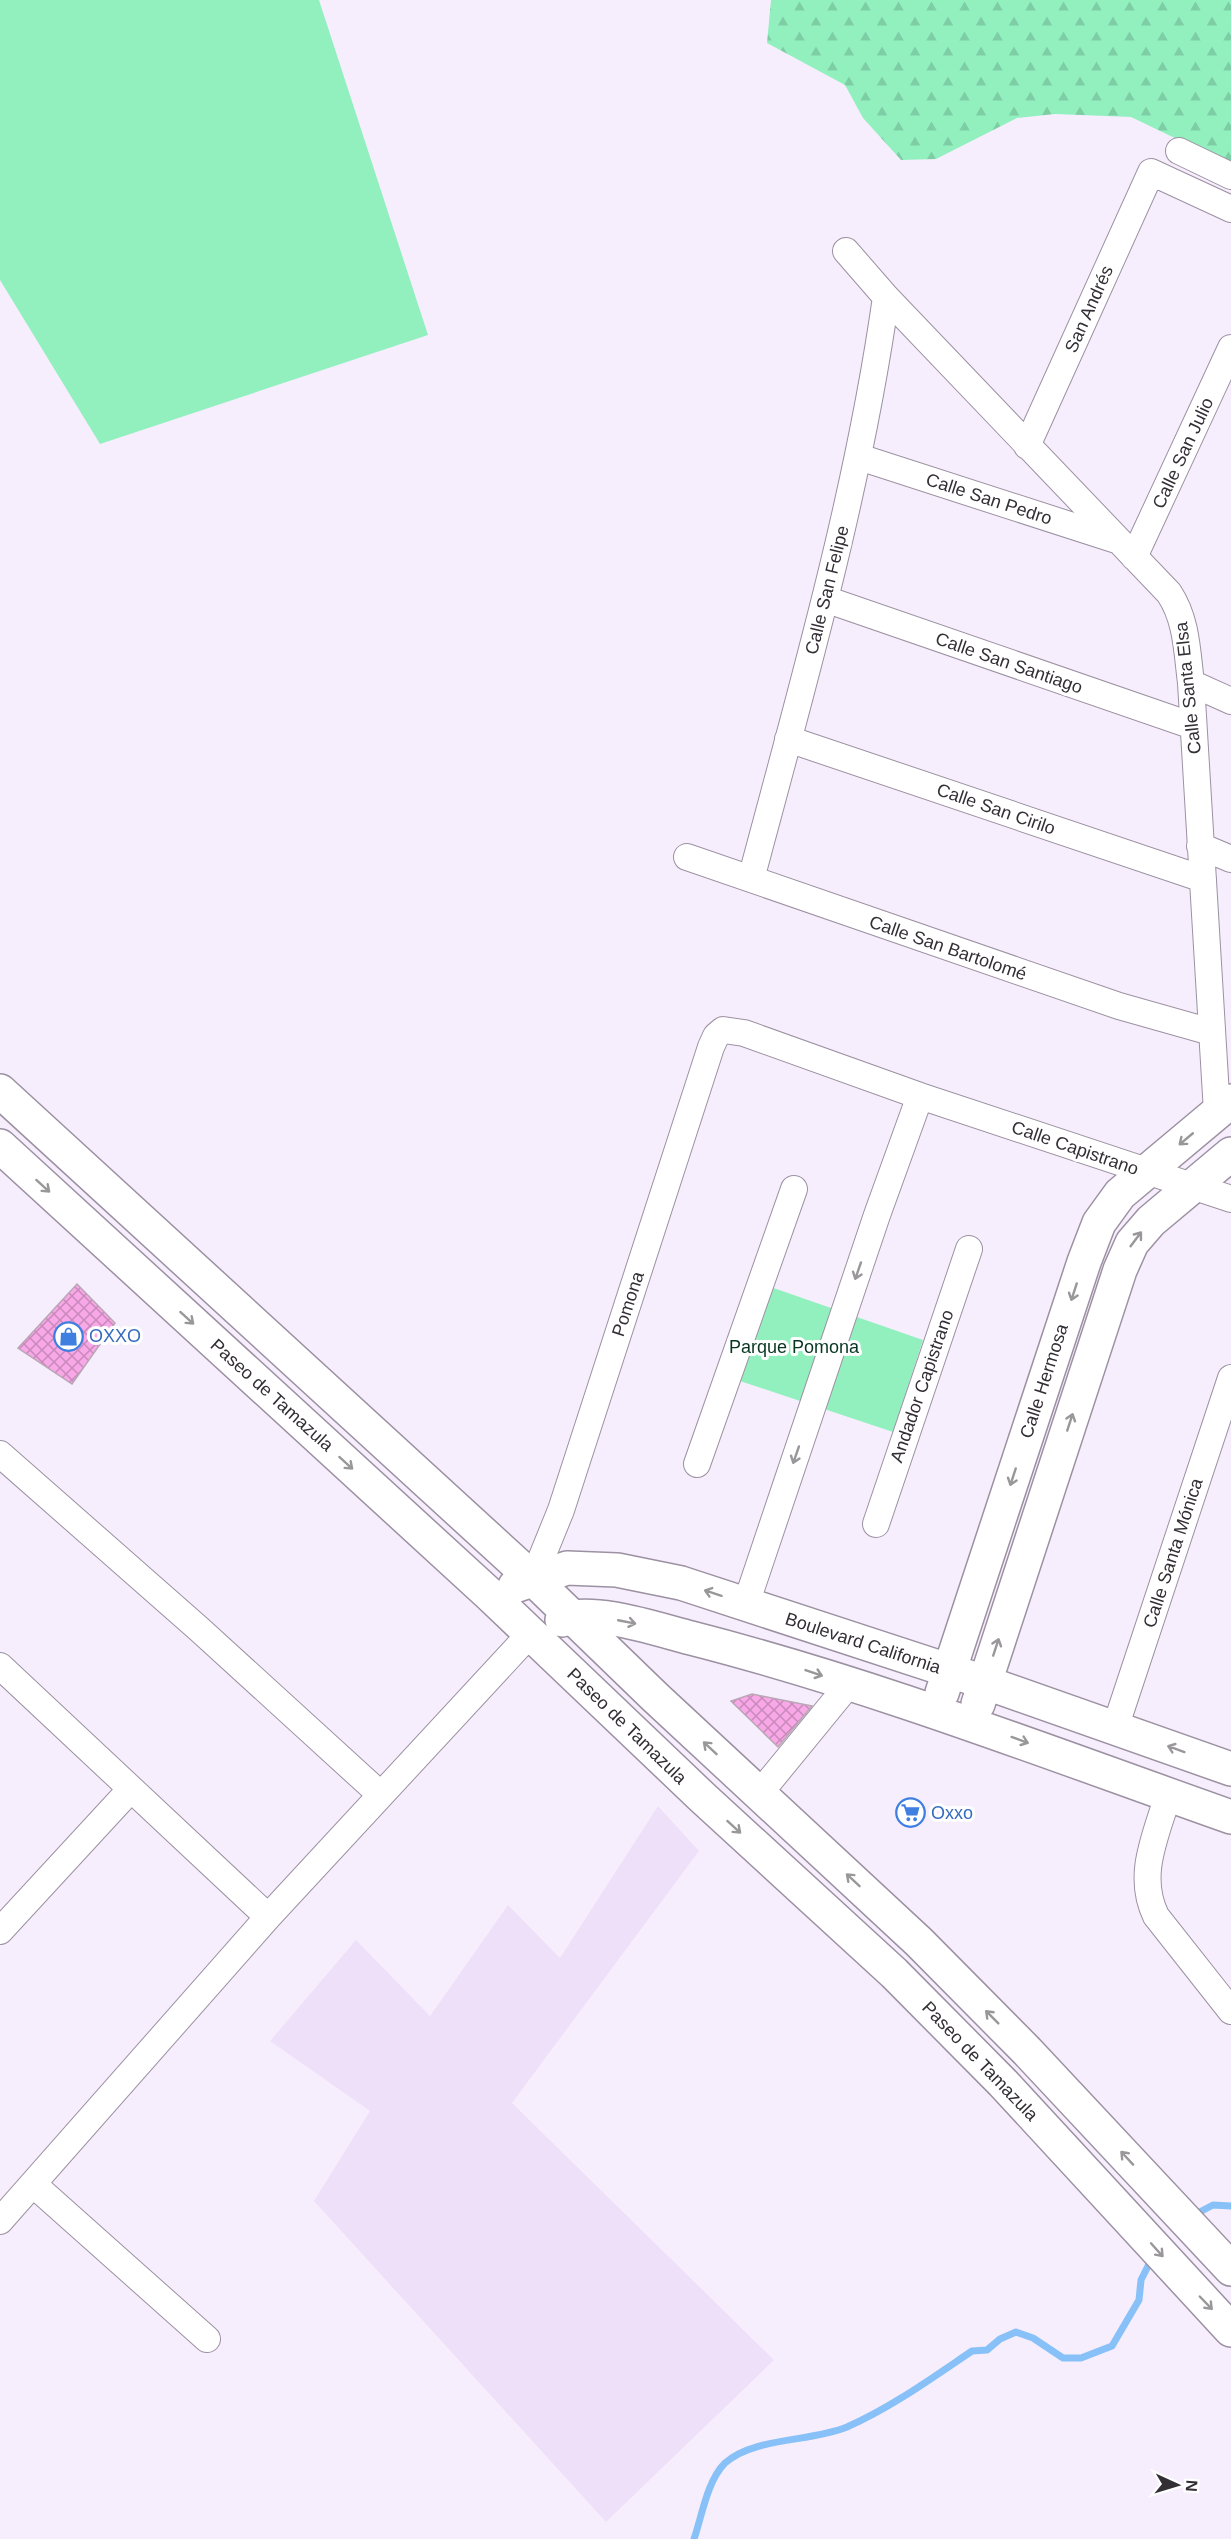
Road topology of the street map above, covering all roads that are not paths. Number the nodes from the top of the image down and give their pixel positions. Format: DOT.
graph roads {
  1 [pos="1179,151"];
  2 [pos="1231,176"];
  3 [pos="1231,209"];
  4 [pos="846,251"];
  5 [pos="886,297"];
  6 [pos="1231,348"];
  7 [pos="1027,446"];
  8 [pos="859,457"];
  9 [pos="1126,549"];
  10 [pos="825,599"];
  11 [pos="1191,683"];
  12 [pos="1229,696"];
  13 [pos="1193,726"];
  14 [pos="788,740"];
  15 [pos="1200,846"];
  16 [pos="687,857"];
  17 [pos="1231,859"];
  18 [pos="751,879"];
  19 [pos="1203,879"];
  20 [pos="723,1030"];
  21 [pos="1211,1032"];
  22 [pos="0,1091"];
  23 [pos="920,1096"];
  24 [pos="1224,1107"];
  25 [pos="39,1128"];
  26 [pos="7,1153"];
  27 [pos="1231,1154"];
  28 [pos="1145,1172"];
  29 [pos="1193,1187"];
  30 [pos="794,1189"];
  31 [pos="1231,1199"];
  32 [pos="969,1249"];
  33 [pos="1231,1378"];
  34 [pos="0,1454"];
  35 [pos="697,1464"];
  36 [pos="876,1524"];
  37 [pos="533,1580"];
  38 [pos="489,1594"];
  39 [pos="746,1604"];
  40 [pos="571,1616"];
  41 [pos="530,1634"];
  42 [pos="0,1666"];
  43 [pos="948,1671"];
  44 [pos="984,1682"];
  45 [pos="849,1684"];
  46 [pos="936,1712"];
  47 [pos="972,1723"];
  48 [pos="1115,1728"];
  49 [pos="1231,1769"];
  50 [pos="130,1790"];
  51 [pos="759,1794"];
  52 [pos="381,1795"];
  53 [pos="1168,1795"];
  54 [pos="1231,1816"];
  55 [pos="268,1917"];
  56 [pos="4,1919"];
  57 [pos="1231,2011"];
  58 [pos="33,2184"];
  59 [pos="0,2221"];
  60 [pos="1221,2258"];
  61 [pos="1231,2330"];
  62 [pos="207,2339"];
  1 -- 2 [label="street"];
  3 -- 7 [label="street, San Andrés"];
  4 -- 5 [label="street, Calle Santa Elsa"];
  5 -- 7 [label="street, Calle Santa Elsa"];
  5 -- 8 [label="street, Calle San Felipe"];
  6 -- 9 [label="street, Calle San Julio"];
  7 -- 9 [label="street, Calle Santa Elsa"];
  8 -- 9 [label="street, Calle San Pedro"];
  8 -- 10 [label="street, Calle San Felipe"];
  9 -- 11 [label="street, Calle Santa Elsa"];
  10 -- 13 [label="street, Calle San Santiago"];
  10 -- 14 [label="street, Calle San Felipe"];
  11 -- 12 [label="street"];
  11 -- 13 [label="street, Calle Santa Elsa"];
  13 -- 15 [label="street, Calle Santa Elsa"];
  14 -- 18 [label="street, Calle San Felipe"];
  14 -- 19 [label="street, Calle San Cirilo"];
  15 -- 17 [label="street"];
  15 -- 19 [label="street, Calle Santa Elsa"];
  16 -- 18 [label="street, Calle San Bartolomé"];
  18 -- 21 [label="street, Calle San Bartolomé"];
  19 -- 21 [label="street, Calle Santa Elsa"];
  20 -- 23 [label="street, Calle Capistrano"];
  20 -- 37 [label="street, Pomona"];
  21 -- 24 [label="street, Calle Santa Elsa"];
  22 -- 25 [label="main road"];
  23 -- 28 [label="street, Calle Capistrano"];
  23 -- 39 [label="street, one-way"];
  24 -- 28 [label="main road, Calle Hermosa, one-way"];
  25 -- 26 [label="main road"];
  25 -- 37 [label="main road"];
  26 -- 38 [label="main road, Paseo de Tamazula, one-way"];
  27 -- 29 [label="main road, Calle Hermosa"];
  28 -- 29 [label="street, Calle Capistrano"];
  28 -- 43 [label="main road, Calle Hermosa, one-way"];
  29 -- 31 [label="street, Calle Capistrano"];
  44 -- 29 [label="main road, Calle Hermosa, one-way"];
  30 -- 35 [label="street"];
  32 -- 36 [label="street, Andador Capistrano"];
  33 -- 48 [label="street, Calle Santa Mónica"];
  34 -- 52 [label="street"];
  37 -- 38 [label="main road, Boulevard California"];
  39 -- 37 [label="main road, Boulevard California, one-way"];
  37 -- 40 [label="main road"];
  38 -- 41 [label="main road, Paseo de Tamazula"];
  39 -- 43 [label="main road, Boulevard California"];
  40 -- 41 [label="main road"];
  40 -- 45 [label="main road, one-way"];
  51 -- 40 [label="main road, one-way"];
  41 -- 52 [label="street"];
  41 -- 61 [label="main road, Paseo de Tamazula, one-way"];
  42 -- 50 [label="street"];
  43 -- 44 [label="main road, Boulevard California"];
  43 -- 46 [label="main road, Calle Hermosa"];
  44 -- 47 [label="main road, Calle Hermosa"];
  44 -- 48 [label="main road, Boulevard California"];
  45 -- 46 [label="main road"];
  45 -- 51 [label="street"];
  46 -- 47 [label="main road"];
  47 -- 53 [label="main road, one-way"];
  49 -- 48 [label="main road, Boulevard California, one-way"];
  50 -- 55 [label="street"];
  50 -- 56 [label="street"];
  60 -- 51 [label="main road, one-way"];
  52 -- 55 [label="street"];
  53 -- 54 [label="main road"];
  53 -- 57 [label="street"];
  55 -- 58 [label="street"];
  58 -- 59 [label="street"];
  58 -- 62 [label="street"];
}
